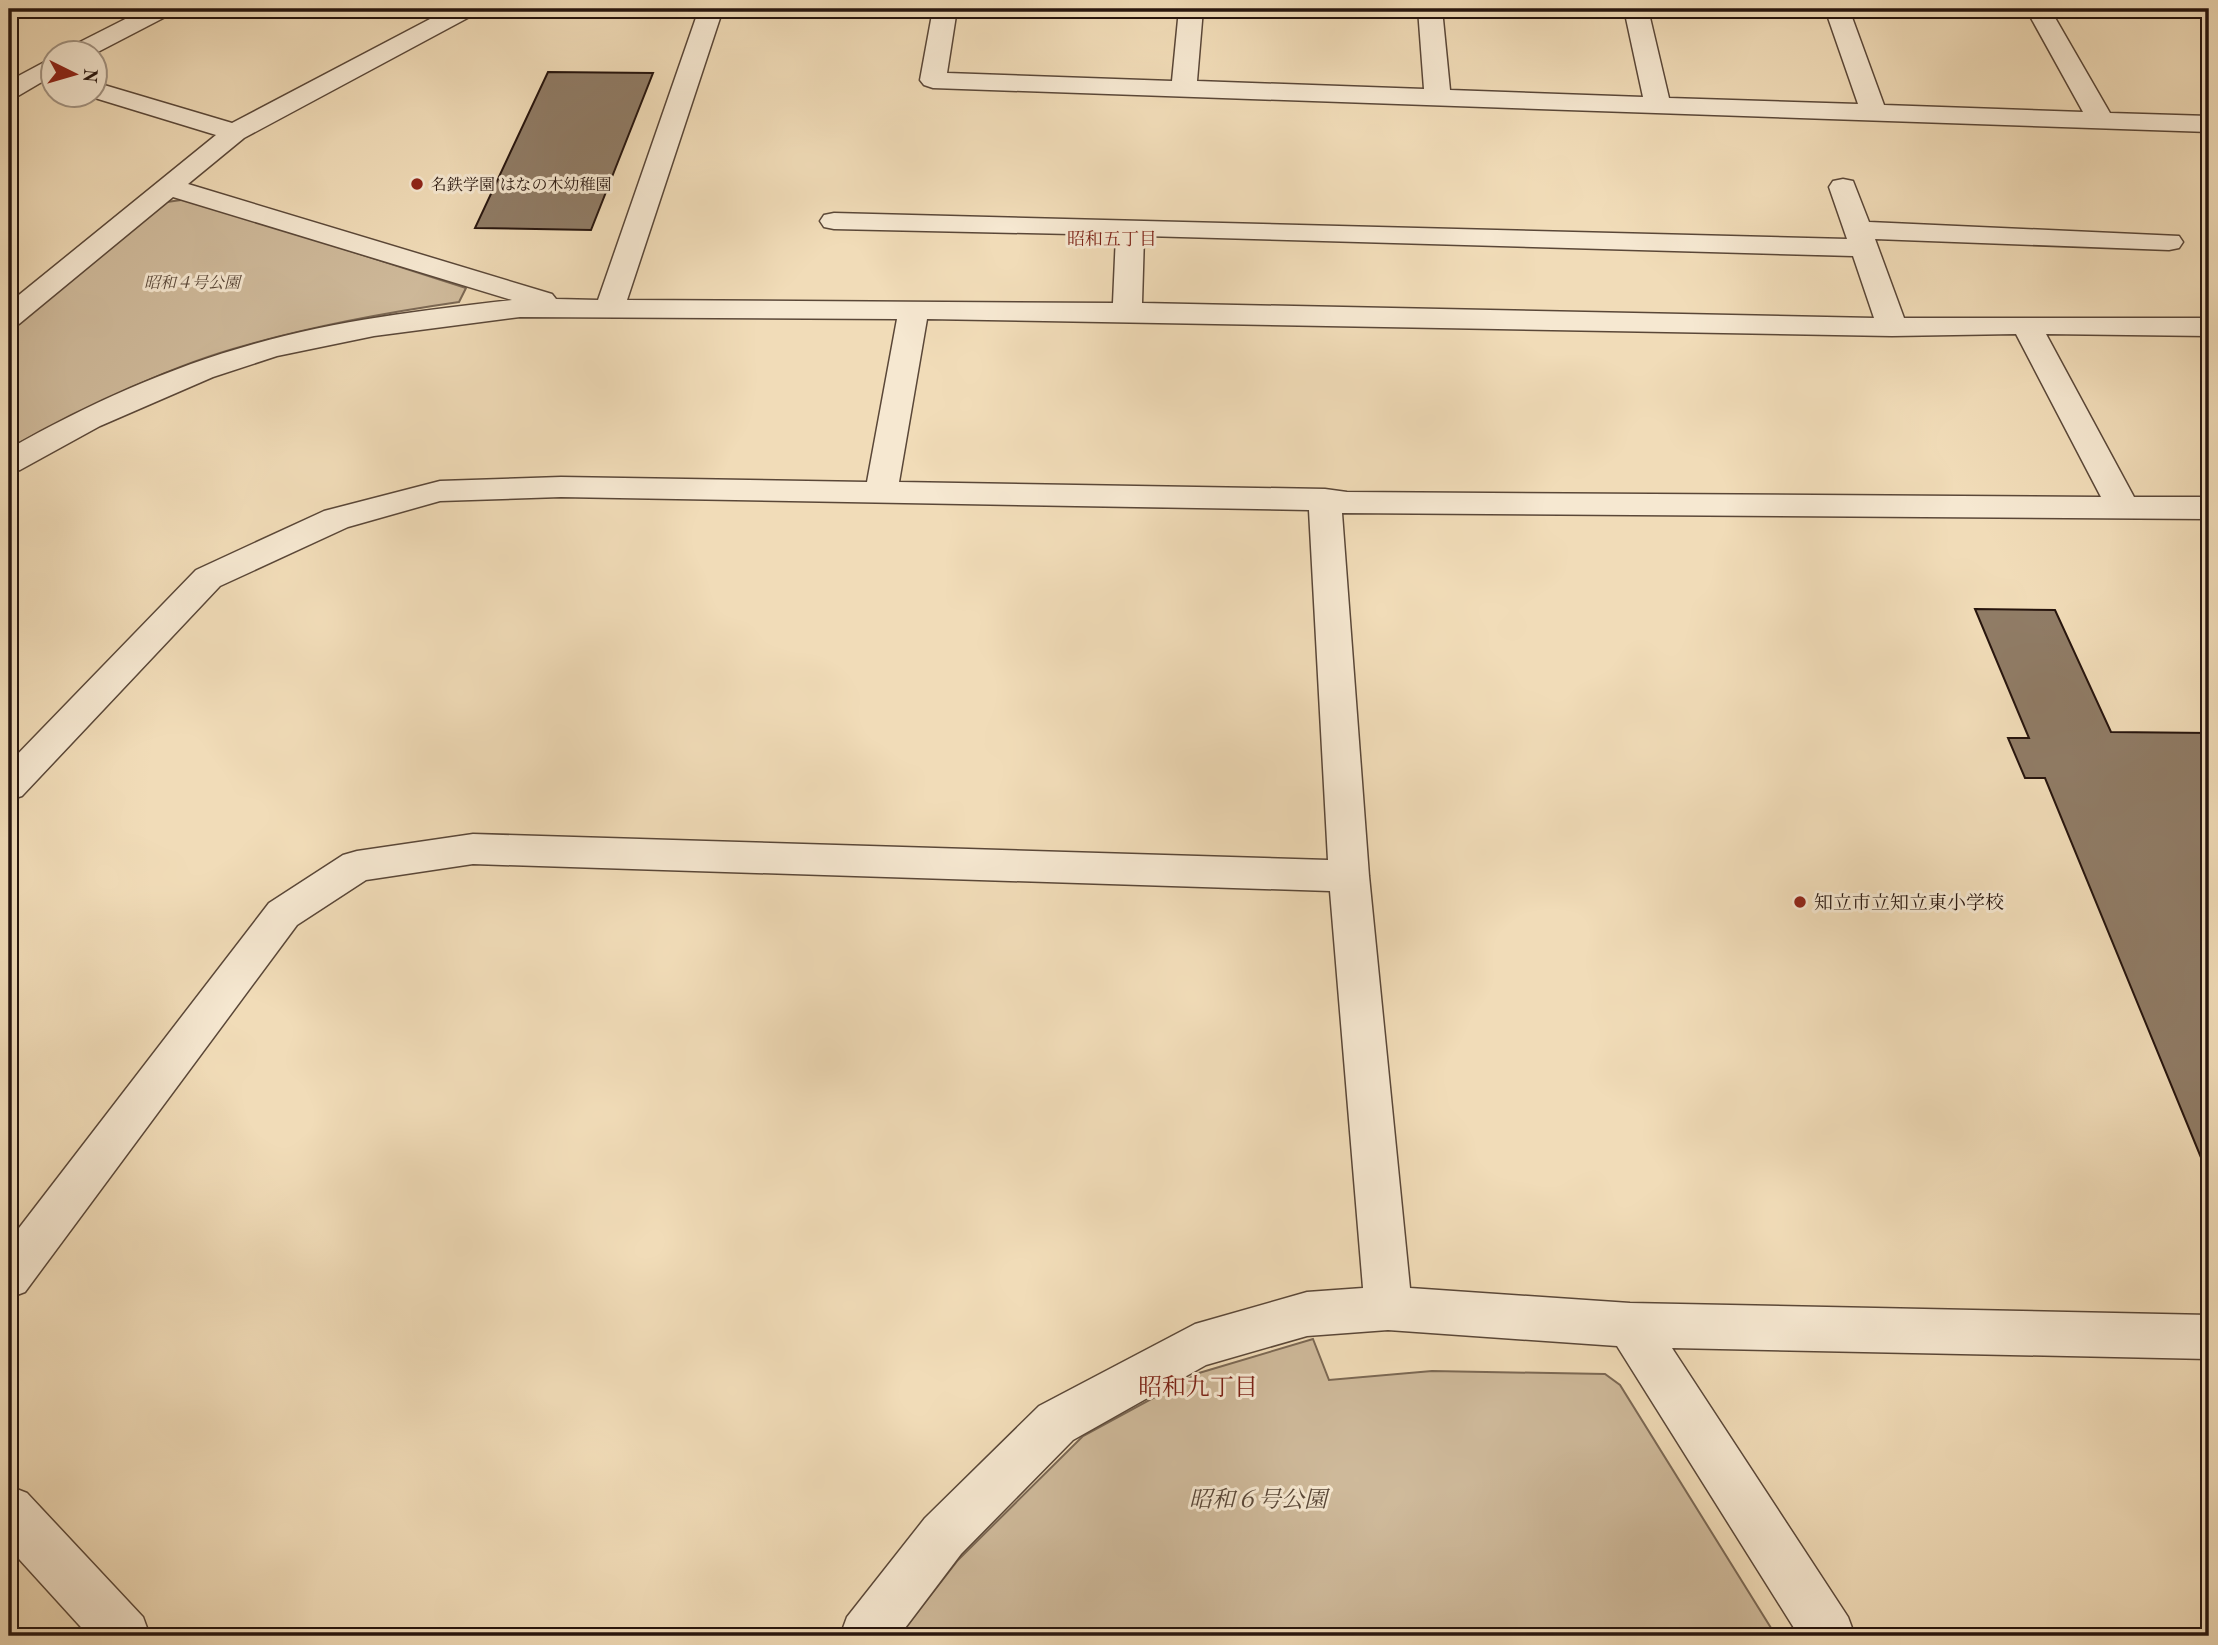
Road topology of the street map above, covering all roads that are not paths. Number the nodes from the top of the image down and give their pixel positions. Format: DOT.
graph roads {
  1 [pos="163,9"];
  2 [pos="467,9"];
  3 [pos="712,9"];
  4 [pos="945,9"];
  5 [pos="1191,9"];
  6 [pos="1430,9"];
  7 [pos="1636,9"];
  8 [pos="1837,9"];
  9 [pos="2038,9"];
  10 [pos="106,38"];
  11 [pos="9,65"];
  12 [pos="38,71"];
  13 [pos="38,78"];
  14 [pos="1184,89"];
  15 [pos="9,92"];
  16 [pos="108,94"];
  17 [pos="1438,99"];
  18 [pos="1658,107"];
  19 [pos="1874,113"];
  20 [pos="2101,120"];
  21 [pos="2209,124"];
  22 [pos="235,132"];
  23 [pos="169,187"];
  24 [pos="1843,187"];
  25 [pos="834,221"];
  26 [pos="1130,226"];
  27 [pos="1862,239"];
  28 [pos="2169,242"];
  29 [pos="567,307"];
  30 [pos="610,308"];
  31 [pos="1127,312"];
  32 [pos="913,313"];
  33 [pos="9,318"];
  34 [pos="2026,325"];
  35 [pos="1892,327"];
  36 [pos="2209,327"];
  37 [pos="9,463"];
  38 [pos="881,492"];
  39 [pos="1325,500"];
  40 [pos="2123,507"];
  41 [pos="2209,508"];
  42 [pos="9,786"];
  43 [pos="1349,876"];
  44 [pos="9,1277"];
  45 [pos="1388,1308"];
  46 [pos="1630,1325"];
  47 [pos="2209,1337"];
  48 [pos="9,1510"];
  49 [pos="124,1636"];
  50 [pos="866,1636"];
  51 [pos="1829,1636"];
  1 -- 10 [label="street"];
  2 -- 22 [label="street"];
  3 -- 30 [label="street"];
  4 -- 14 [label="street"];
  5 -- 14 [label="street"];
  6 -- 17 [label="street"];
  7 -- 18 [label="street"];
  8 -- 19 [label="street"];
  9 -- 20 [label="street"];
  11 -- 12 [label="street"];
  13 -- 15 [label="street"];
  14 -- 17 [label="street"];
  16 -- 22 [label="street"];
  17 -- 18 [label="street"];
  18 -- 19 [label="street"];
  19 -- 20 [label="street"];
  20 -- 21 [label="street"];
  22 -- 23 [label="street"];
  23 -- 29 [label="street"];
  23 -- 33 [label="street"];
  24 -- 27 [label="street"];
  25 -- 26 [label="street"];
  26 -- 27 [label="street"];
  26 -- 31 [label="street"];
  27 -- 28 [label="street"];
  27 -- 35 [label="street"];
  29 -- 30 [label="street"];
  29 -- 37 [label="street"];
  30 -- 32 [label="street"];
  31 -- 32 [label="street"];
  31 -- 35 [label="street"];
  32 -- 38 [label="street"];
  34 -- 35 [label="street"];
  34 -- 36 [label="street"];
  34 -- 40 [label="street"];
  38 -- 39 [label="street"];
  38 -- 42 [label="street"];
  39 -- 40 [label="street"];
  39 -- 43 [label="street"];
  40 -- 41 [label="street"];
  43 -- 44 [label="street"];
  43 -- 45 [label="street"];
  45 -- 46 [label="street"];
  45 -- 50 [label="street"];
  46 -- 47 [label="street"];
  46 -- 51 [label="street"];
  48 -- 49 [label="street"];
}
